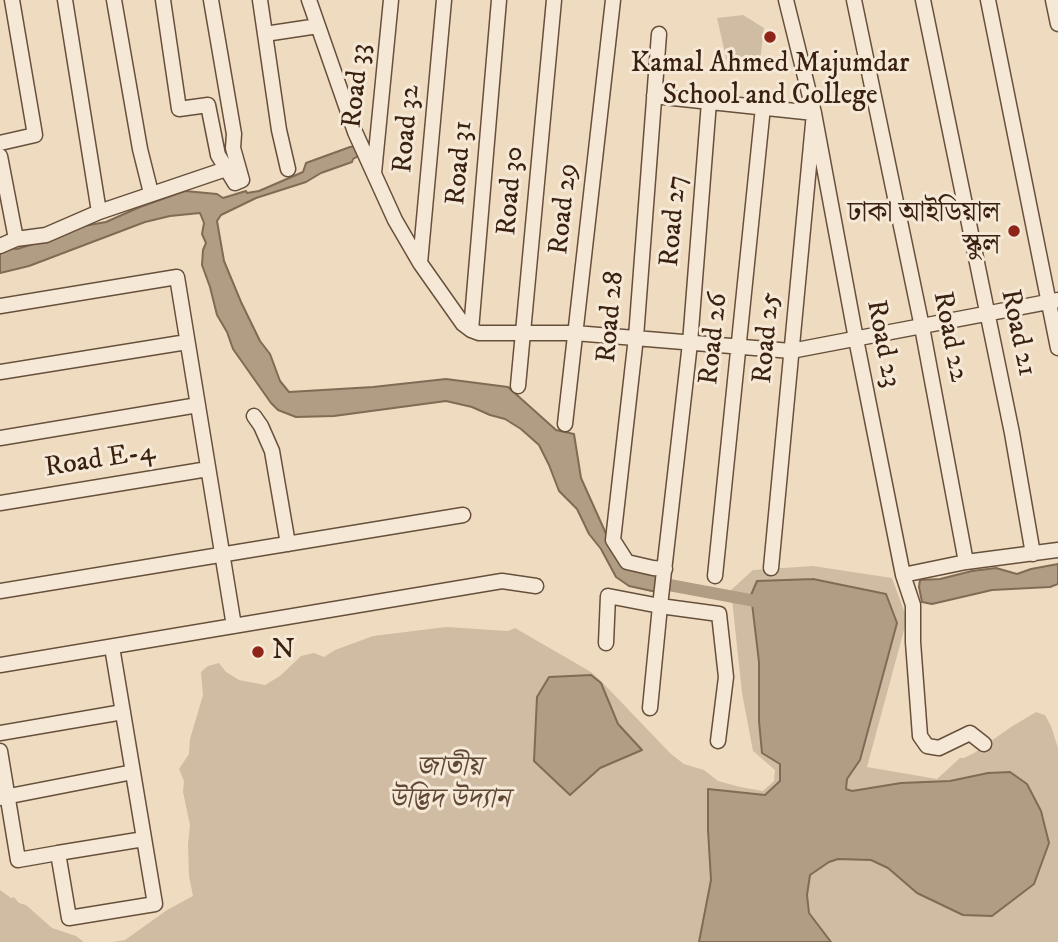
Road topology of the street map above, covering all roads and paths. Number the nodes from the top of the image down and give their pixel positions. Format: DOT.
graph roads {
  1 [pos="12,0"];
  2 [pos="65,0"];
  3 [pos="114,0"];
  4 [pos="163,0"];
  5 [pos="211,0"];
  6 [pos="260,0"];
  7 [pos="309,0"];
  8 [pos="391,0"];
  9 [pos="444,0"];
  10 [pos="499,0"];
  11 [pos="554,0"];
  12 [pos="613,0"];
  13 [pos="786,0"];
  14 [pos="854,0"];
  15 [pos="923,0"];
  16 [pos="988,0"];
  17 [pos="1053,0"];
  18 [pos="1058,23"];
  19 [pos="318,26"];
  20 [pos="265,34"];
  21 [pos="659,34"];
  22 [pos="654,96"];
  23 [pos="709,102"];
  24 [pos="763,107"];
  25 [pos="814,113"];
  26 [pos="0,143"];
  27 [pos="0,156"];
  28 [pos="226,169"];
  29 [pos="288,169"];
  30 [pos="374,176"];
  31 [pos="151,193"];
  32 [pos="100,212"];
  33 [pos="16,239"];
  34 [pos="0,246"];
  35 [pos="420,263"];
  36 [pos="1053,301"];
  37 [pos="0,306"];
  38 [pos="988,314"];
  39 [pos="922,327"];
  40 [pos="471,330"];
  41 [pos="523,333"];
  42 [pos="575,333"];
  43 [pos="636,337"];
  44 [pos="856,339"];
  45 [pos="187,342"];
  46 [pos="690,343"];
  47 [pos="738,347"];
  48 [pos="1058,348"];
  49 [pos="791,351"];
  50 [pos="0,372"];
  51 [pos="518,386"];
  52 [pos="198,405"];
  53 [pos="254,416"];
  54 [pos="565,424"];
  55 [pos="0,438"];
  56 [pos="208,469"];
  57 [pos="0,503"];
  58 [pos="463,515"];
  59 [pos="288,544"];
  60 [pos="1058,550"];
  61 [pos="1033,554"];
  62 [pos="222,555"];
  63 [pos="967,562"];
  64 [pos="771,568"];
  65 [pos="664,569"];
  66 [pos="903,575"];
  67 [pos="715,576"];
  68 [pos="536,586"];
  69 [pos="0,591"];
  70 [pos="661,603"];
  71 [pos="234,626"];
  72 [pos="606,643"];
  73 [pos="112,647"];
  74 [pos="0,665"];
  75 [pos="650,708"];
  76 [pos="123,712"];
  77 [pos="0,733"];
  78 [pos="718,741"];
  79 [pos="984,744"];
  80 [pos="0,751"];
  81 [pos="133,772"];
  82 [pos="4,797"];
  83 [pos="144,839"];
  84 [pos="58,853"];
  1 -- 26 [label="street"];
  2 -- 32 [label="street"];
  3 -- 31 [label="street"];
  4 -- 28 [label="street"];
  5 -- 28 [label="street"];
  6 -- 20 [label="street"];
  7 -- 19 [label="street"];
  8 -- 30 [label="street, Road 33"];
  9 -- 35 [label="street, Road 32"];
  10 -- 40 [label="street, Road 31"];
  11 -- 41 [label="street, Road 30"];
  12 -- 42 [label="street, Road 29"];
  13 -- 25 [label="street, Road 23"];
  14 -- 39 [label="street, Road 22"];
  15 -- 38 [label="street, Road 21"];
  16 -- 36 [label="street"];
  17 -- 18 [label="street"];
  19 -- 20 [label="street"];
  19 -- 30 [label="street"];
  20 -- 29 [label="street"];
  21 -- 22 [label="street, Road 28"];
  22 -- 23 [label="street"];
  22 -- 43 [label="street, Road 28"];
  23 -- 24 [label="street"];
  23 -- 46 [label="street, Road 27"];
  24 -- 25 [label="street"];
  24 -- 47 [label="street, Road 26"];
  25 -- 44 [label="street, Road 23"];
  25 -- 49 [label="street, Road 25"];
  27 -- 33 [label="street"];
  28 -- 31 [label="street"];
  30 -- 35 [label="street"];
  31 -- 32 [label="street"];
  32 -- 33 [label="street"];
  33 -- 34 [label="street"];
  35 -- 40 [label="street"];
  36 -- 38 [label="street"];
  36 -- 48 [label="street"];
  37 -- 45 [label="street"];
  38 -- 39 [label="street"];
  38 -- 61 [label="street, Road 21"];
  39 -- 44 [label="street"];
  39 -- 63 [label="street, Road 22"];
  40 -- 41 [label="street"];
  41 -- 42 [label="street"];
  41 -- 51 [label="street, Road 30"];
  42 -- 43 [label="street"];
  42 -- 54 [label="street, Road 29"];
  43 -- 46 [label="street"];
  43 -- 65 [label="street, Road 28"];
  44 -- 49 [label="street"];
  44 -- 66 [label="street, Road 23"];
  45 -- 50 [label="street"];
  45 -- 52 [label="street"];
  46 -- 47 [label="street"];
  46 -- 65 [label="street, Road 27"];
  47 -- 49 [label="street"];
  47 -- 67 [label="street, Road 26"];
  49 -- 64 [label="street, Road 25"];
  52 -- 55 [label="street"];
  52 -- 56 [label="street"];
  53 -- 59 [label="street"];
  56 -- 57 [label="street, Road E-4"];
  56 -- 62 [label="street"];
  58 -- 59 [label="street"];
  59 -- 62 [label="street"];
  60 -- 61 [label="street"];
  61 -- 63 [label="street"];
  62 -- 69 [label="street"];
  62 -- 71 [label="street"];
  63 -- 66 [label="street"];
  65 -- 70 [label="street, Road 27"];
  66 -- 79 [label="street, Road 23"];
  68 -- 71 [label="street"];
  70 -- 72 [label="street"];
  70 -- 75 [label="street, Road 27"];
  70 -- 78 [label="street"];
  71 -- 73 [label="street"];
  73 -- 74 [label="street"];
  73 -- 76 [label="street"];
  76 -- 77 [label="street"];
  76 -- 81 [label="street"];
  80 -- 82 [label="street"];
  81 -- 82 [label="street"];
  81 -- 83 [label="street"];
  82 -- 84 [label="street"];
  83 -- 84 [label="street"];
  83 -- 84 [label="street"];
}
